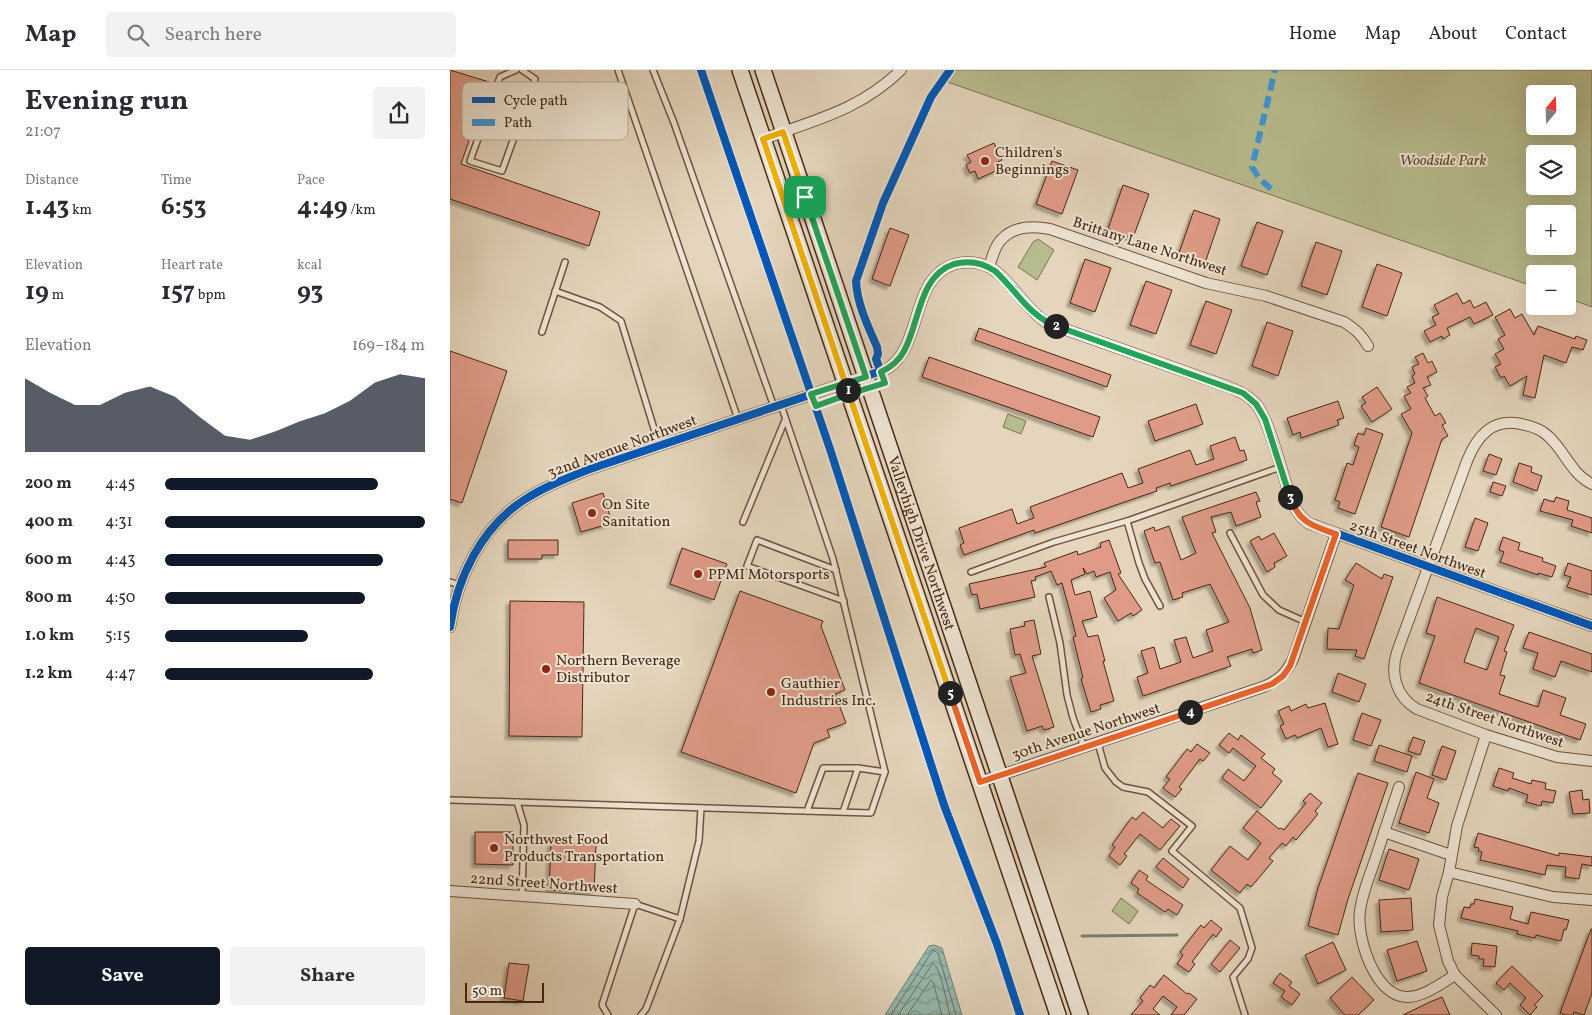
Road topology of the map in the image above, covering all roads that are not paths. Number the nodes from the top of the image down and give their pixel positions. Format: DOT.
graph roads {
  1 [pos="516,70"];
  2 [pos="522,70"];
  3 [pos="618,70"];
  4 [pos="653,70"];
  5 [pos="740,70"];
  6 [pos="763,70"];
  7 [pos="901,70"];
  8 [pos="498,82"];
  9 [pos="535,82"];
  10 [pos="622,82"];
  11 [pos="628,99"];
  12 [pos="783,132"];
  13 [pos="763,139"];
  14 [pos="478,140"];
  15 [pos="513,140"];
  16 [pos="565,262"];
  17 [pos="989,267"];
  18 [pos="555,291"];
  19 [pos="542,332"];
  20 [pos="1368,346"];
  21 [pos="866,377"];
  22 [pos="846,383"];
  23 [pos="777,406"];
  24 [pos="738,419"];
  25 [pos="785,420"];
  26 [pos="659,446"];
  27 [pos="1281,467"];
  28 [pos="1592,484"];
  29 [pos="743,522"];
  30 [pos="1127,522"];
  31 [pos="1230,533"];
  32 [pos="1336,534"];
  33 [pos="1429,567"];
  34 [pos="836,570"];
  35 [pos="971,572"];
  36 [pos="455,584"];
  37 [pos="1049,596"];
  38 [pos="844,602"];
  39 [pos="1160,606"];
  40 [pos="1306,622"];
  41 [pos="1592,626"];
  42 [pos="450,627"];
  43 [pos="1486,735"];
  44 [pos="1098,743"];
  45 [pos="1084,747"];
  46 [pos="1592,761"];
  47 [pos="858,768"];
  48 [pos="885,772"];
  49 [pos="999,775"];
  50 [pos="980,782"];
  51 [pos="1399,787"];
  52 [pos="450,800"];
  53 [pos="517,802"];
  54 [pos="701,808"];
  55 [pos="807,811"];
  56 [pos="843,812"];
  57 [pos="1384,832"];
  58 [pos="1451,855"];
  59 [pos="1449,872"];
  60 [pos="450,891"];
  61 [pos="522,896"];
  62 [pos="1592,900"];
  63 [pos="635,904"];
  64 [pos="680,919"];
  65 [pos="1455,975"];
  66 [pos="608,1015"];
  67 [pos="640,1015"];
  68 [pos="1058,1015"];
  69 [pos="1080,1015"];
  70 [pos="1245,1015"];
  71 [pos="1496,1015"];
  1 -- 8 [label="lane"];
  2 -- 9 [label="lane"];
  3 -- 10 [label="lane"];
  4 -- 23 [label="lane"];
  5 -- 13 [label="main road, Valleyhigh Drive Northwest"];
  6 -- 12 [label="main road, Valleyhigh Drive Northwest"];
  7 -- 12 [label="street"];
  11 -- 24 [label="lane"];
  12 -- 13 [label="street"];
  12 -- 21 [label="main road, Valleyhigh Drive Northwest"];
  13 -- 22 [label="main road, Valleyhigh Drive Northwest"];
  14 -- 15 [label="lane"];
  16 -- 18 [label="lane"];
  17 -- 20 [label="street, Brittany Lane Northwest"];
  17 -- 21 [label="street"];
  17 -- 27 [label="street, 25th Street Northwest"];
  18 -- 19 [label="lane"];
  18 -- 26 [label="lane"];
  21 -- 22 [label="street"];
  21 -- 49 [label="main road, Valleyhigh Drive Northwest"];
  22 -- 23 [label="street, 32nd Avenue Northwest"];
  22 -- 50 [label="main road, Valleyhigh Drive Northwest"];
  23 -- 24 [label="street, 32nd Avenue Northwest"];
  23 -- 25 [label="lane"];
  24 -- 26 [label="street, 32nd Avenue Northwest"];
  25 -- 29 [label="lane"];
  25 -- 34 [label="lane"];
  26 -- 36 [label="street, 32nd Avenue Northwest"];
  27 -- 30 [label="lane"];
  27 -- 32 [label="street, 25th Street Northwest"];
  28 -- 33 [label="street"];
  30 -- 35 [label="lane"];
  30 -- 39 [label="lane"];
  31 -- 40 [label="lane"];
  32 -- 33 [label="street, 25th Street Northwest"];
  32 -- 40 [label="street, 30th Avenue Northwest"];
  33 -- 41 [label="street, 25th Street Northwest"];
  33 -- 43 [label="street, 24th Street Northwest"];
  34 -- 38 [label="lane"];
  34 -- 38 [label="lane"];
  36 -- 42 [label="street, 32nd Avenue Northwest"];
  37 -- 45 [label="lane"];
  38 -- 48 [label="lane"];
  40 -- 44 [label="street, 30th Avenue Northwest"];
  43 -- 46 [label="street, 24th Street Northwest"];
  43 -- 58 [label="street"];
  44 -- 45 [label="street, 30th Avenue Northwest"];
  44 -- 70 [label="lane"];
  45 -- 49 [label="street, 30th Avenue Northwest"];
  47 -- 48 [label="lane"];
  47 -- 55 [label="lane"];
  47 -- 56 [label="lane"];
  48 -- 56 [label="lane"];
  49 -- 50 [label="street, 30th Avenue Northwest"];
  49 -- 69 [label="main road, Valleyhigh Drive Northwest"];
  50 -- 68 [label="main road, Valleyhigh Drive Northwest"];
  51 -- 57 [label="street"];
  52 -- 53 [label="lane"];
  53 -- 54 [label="lane"];
  53 -- 61 [label="lane"];
  54 -- 55 [label="lane"];
  54 -- 64 [label="lane"];
  55 -- 56 [label="lane"];
  57 -- 58 [label="street"];
  57 -- 65 [label="street"];
  58 -- 59 [label="street"];
  59 -- 62 [label="street"];
  59 -- 65 [label="street"];
  60 -- 61 [label="street, 22nd Street Northwest"];
  61 -- 63 [label="street, 22nd Street Northwest"];
  63 -- 64 [label="lane"];
  63 -- 66 [label="lane"];
  64 -- 67 [label="lane"];
  65 -- 71 [label="street"];
}
